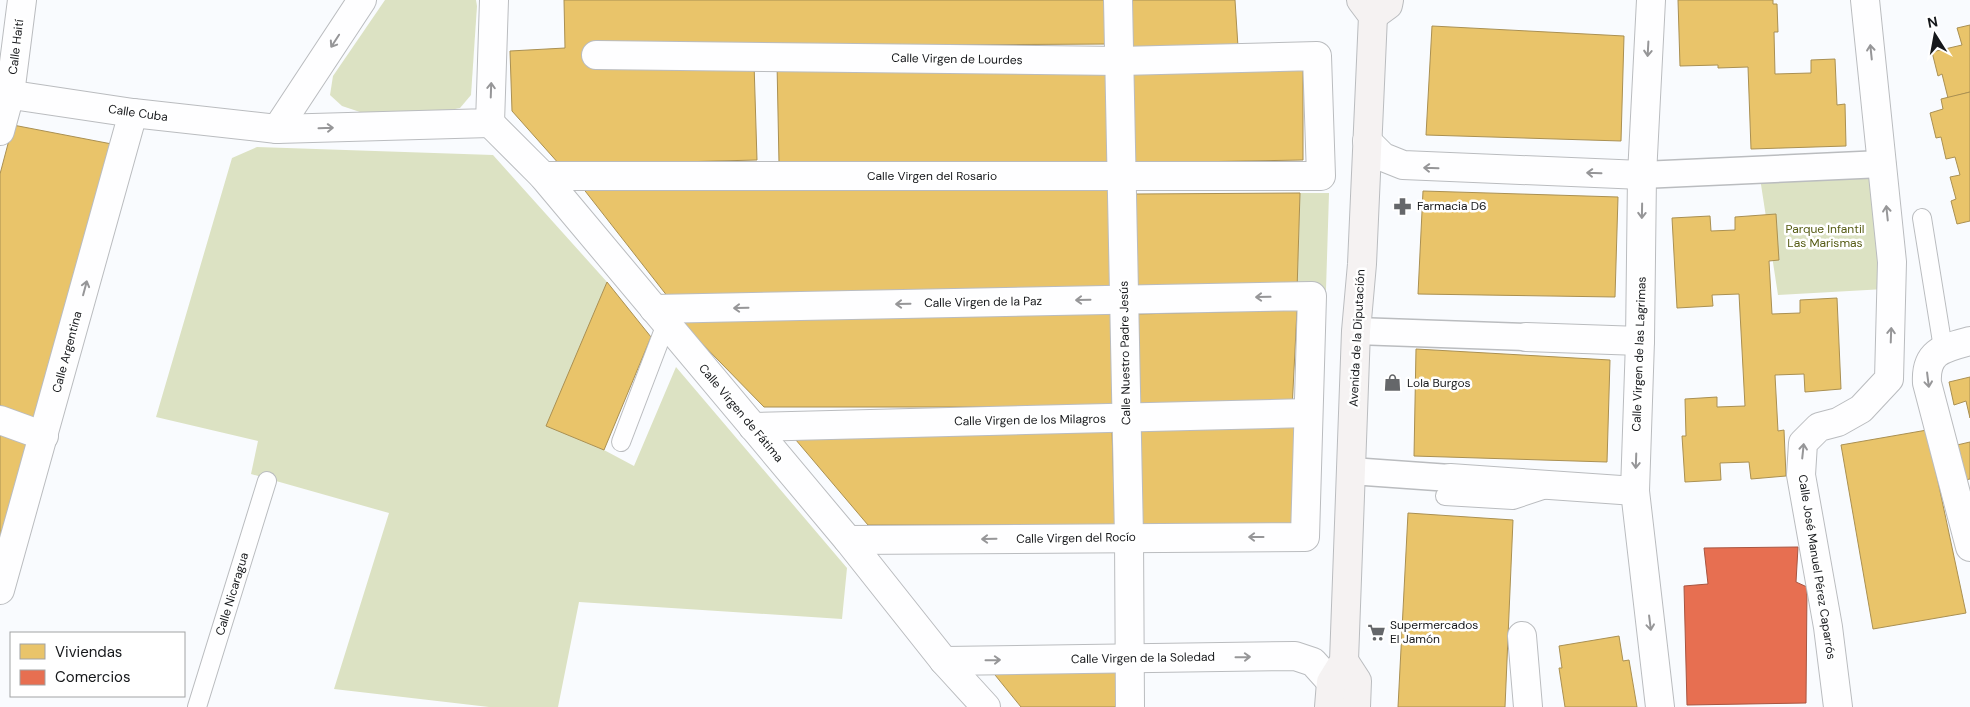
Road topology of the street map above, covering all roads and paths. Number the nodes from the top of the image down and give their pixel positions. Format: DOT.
graph roads {
  1 [pos="22,0"];
  2 [pos="362,0"];
  3 [pos="494,0"];
  4 [pos="1118,0"];
  5 [pos="1651,0"];
  6 [pos="1866,0"];
  7 [pos="1374,5"];
  8 [pos="596,54"];
  9 [pos="1120,60"];
  10 [pos="5,93"];
  11 [pos="133,113"];
  12 [pos="490,123"];
  13 [pos="277,129"];
  14 [pos="0,131"];
  15 [pos="1367,142"];
  16 [pos="1882,164"];
  17 [pos="1642,175"];
  18 [pos="543,176"];
  19 [pos="1123,176"];
  20 [pos="1321,176"];
  21 [pos="1922,218"];
  22 [pos="1125,300"];
  23 [pos="660,316"];
  24 [pos="1356,331"];
  25 [pos="1526,337"];
  26 [pos="1640,341"];
  27 [pos="1970,341"];
  28 [pos="1943,348"];
  29 [pos="1308,413"];
  30 [pos="1126,418"];
  31 [pos="0,420"];
  32 [pos="753,427"];
  33 [pos="44,436"];
  34 [pos="621,442"];
  35 [pos="1351,471"];
  36 [pos="267,481"];
  37 [pos="1448,487"];
  38 [pos="1634,491"];
  39 [pos="1129,537"];
  40 [pos="848,540"];
  41 [pos="1970,547"];
  42 [pos="0,590"];
  43 [pos="1522,636"];
  44 [pos="1129,658"];
  45 [pos="944,661"];
  46 [pos="1335,683"];
  47 [pos="197,707"];
  48 [pos="986,707"];
  49 [pos="1130,707"];
  50 [pos="1356,707"];
  51 [pos="1528,707"];
  52 [pos="1660,707"];
  53 [pos="1838,707"];
  1 -- 10 [label="street, Calle Haití"];
  2 -- 13 [label="street, one-way"];
  12 -- 3 [label="street, one-way"];
  4 -- 9 [label="street, Calle Nuestro Padre Jesús"];
  5 -- 17 [label="street, Calle Virgen de las Lagrimas, one-way"];
  16 -- 6 [label="street, Calle José Manuel Pérez Caparrós, one-way"];
  7 -- 15 [label="main road, Avenida de la Diputación"];
  8 -- 9 [label="street, Calle Virgen de Lourdes"];
  9 -- 19 [label="street, Calle Nuestro Padre Jesús"];
  9 -- 20 [label="street, Calle Virgen de Lourdes"];
  10 -- 11 [label="street, Calle Cuba"];
  10 -- 14 [label="street, Calle Haití"];
  11 -- 13 [label="street, Calle Cuba"];
  33 -- 11 [label="street, Calle Argentina, one-way"];
  13 -- 12 [label="street, Calle Cuba, one-way"];
  12 -- 18 [label="street, Calle Virgen de Fátima"];
  17 -- 15 [label="street, one-way"];
  15 -- 24 [label="main road, Avenida de la Diputación"];
  16 -- 17 [label="street"];
  53 -- 16 [label="street, Calle José Manuel Pérez Caparrós, one-way"];
  17 -- 26 [label="street, Calle Virgen de las Lagrimas, one-way"];
  18 -- 19 [label="street, Calle Virgen del Rosario"];
  18 -- 23 [label="street, Calle Virgen de Fátima"];
  19 -- 20 [label="street, Calle Virgen del Rosario"];
  19 -- 22 [label="street, Calle Nuestro Padre Jesús"];
  21 -- 28 [label="lane"];
  22 -- 23 [label="street, Calle Virgen de la Paz, one-way"];
  29 -- 22 [label="street, Calle Virgen de la Paz, one-way"];
  22 -- 30 [label="street, Calle Nuestro Padre Jesús"];
  23 -- 32 [label="street, Calle Virgen de Fátima"];
  23 -- 34 [label="lane"];
  24 -- 25 [label="street"];
  24 -- 35 [label="main road, Avenida de la Diputación"];
  25 -- 26 [label="street"];
  26 -- 38 [label="street, Calle Virgen de las Lagrimas, one-way"];
  27 -- 28 [label="street"];
  28 -- 41 [label="street, one-way"];
  29 -- 30 [label="street, Calle Virgen de los Milagros"];
  29 -- 39 [label="street, Calle Virgen del Rocío, one-way"];
  30 -- 32 [label="street, Calle Virgen de los Milagros"];
  30 -- 39 [label="street, Calle Nuestro Padre Jesús"];
  31 -- 33 [label="street"];
  32 -- 40 [label="street, Calle Virgen de Fátima"];
  33 -- 42 [label="street, Calle Argentina"];
  35 -- 37 [label="street"];
  35 -- 46 [label="main road, Avenida de la Diputación"];
  36 -- 47 [label="lane, Calle Nicaragua"];
  37 -- 38 [label="street"];
  38 -- 52 [label="street, Calle Virgen de las Lagrimas, one-way"];
  39 -- 40 [label="street, Calle Virgen del Rocío, one-way"];
  39 -- 44 [label="street, Calle Nuestro Padre Jesús"];
  40 -- 45 [label="street, Calle Virgen de Fátima"];
  43 -- 51 [label="street"];
  45 -- 44 [label="street, Calle Virgen de la Soledad, one-way"];
  44 -- 46 [label="street, Calle Virgen de la Soledad, one-way"];
  44 -- 49 [label="street, Calle Nuestro Padre Jesús"];
  45 -- 48 [label="street, Calle Virgen de Fátima"];
  46 -- 50 [label="main road"];
}
